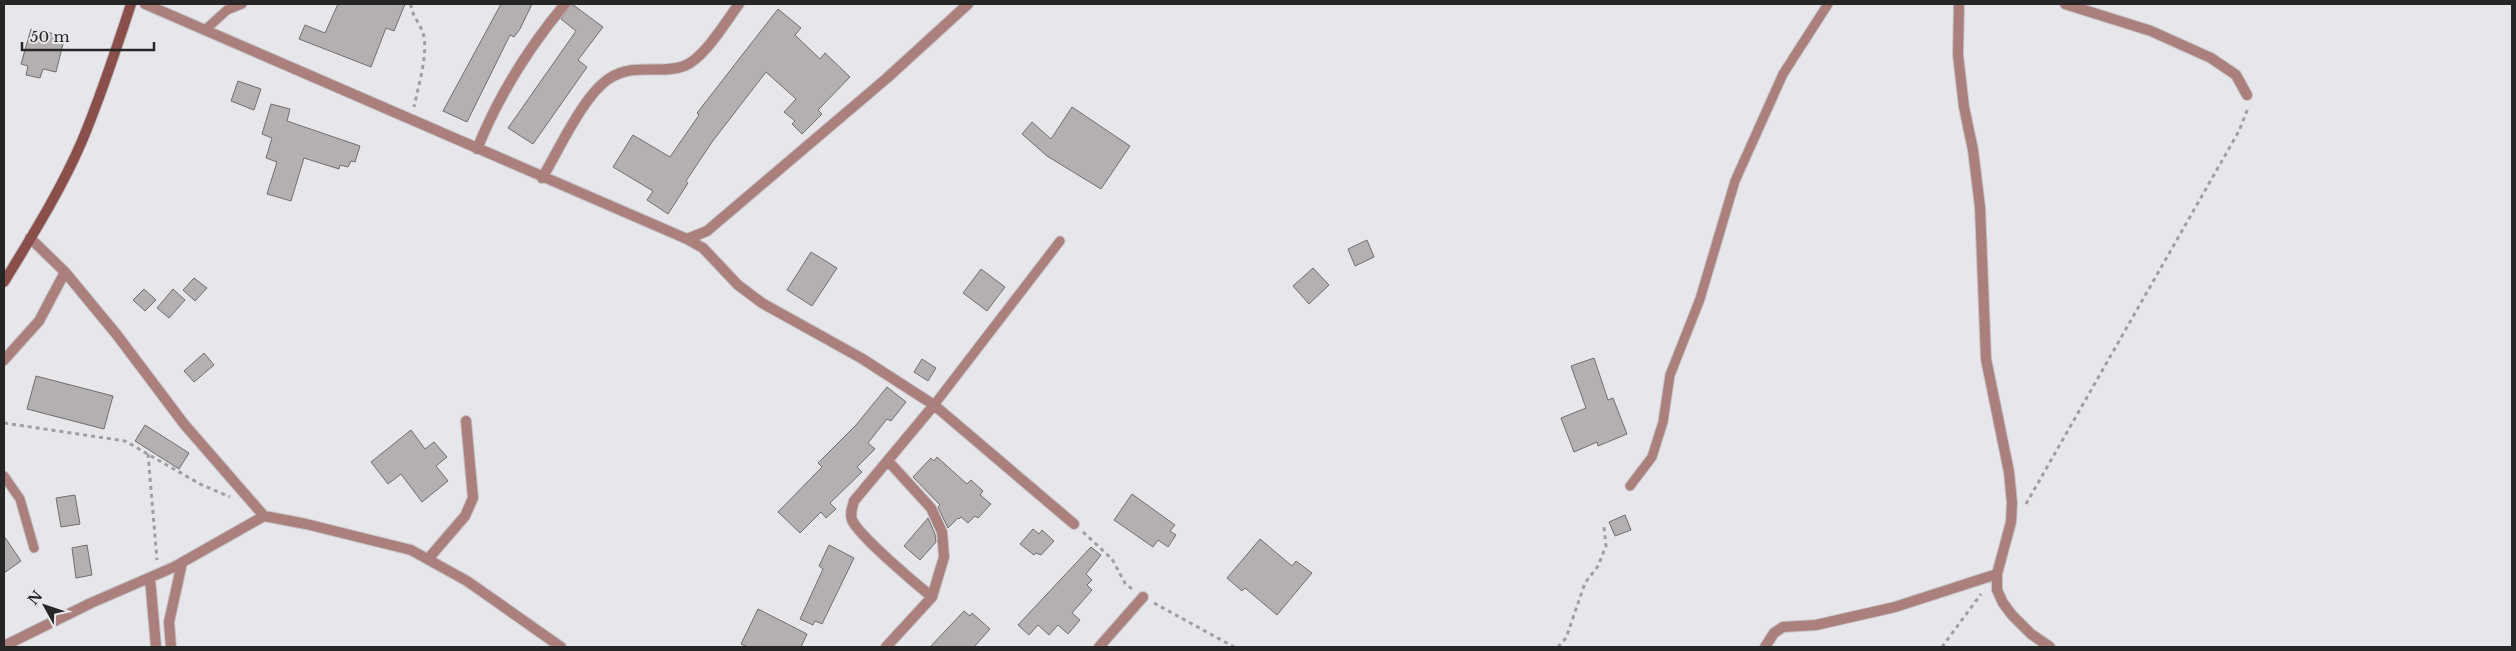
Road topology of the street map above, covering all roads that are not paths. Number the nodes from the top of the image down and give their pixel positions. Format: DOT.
graph roads {
  1 [pos="131,4"];
  2 [pos="145,4"];
  3 [pos="242,4"];
  4 [pos="565,4"];
  5 [pos="739,4"];
  6 [pos="968,4"];
  7 [pos="1828,4"];
  8 [pos="1959,4"];
  9 [pos="2065,4"];
  10 [pos="205,30"];
  11 [pos="2247,95"];
  12 [pos="477,149"];
  13 [pos="542,178"];
  14 [pos="30,238"];
  15 [pos="687,239"];
  16 [pos="1060,241"];
  17 [pos="65,272"];
  18 [pos="4,282"];
  19 [pos="4,360"];
  20 [pos="934,405"];
  21 [pos="466,421"];
  22 [pos="889,462"];
  23 [pos="4,476"];
  24 [pos="1630,486"];
  25 [pos="264,516"];
  26 [pos="1074,524"];
  27 [pos="34,548"];
  28 [pos="428,559"];
  29 [pos="182,562"];
  30 [pos="1997,574"];
  31 [pos="154,576"];
  32 [pos="932,597"];
  33 [pos="1143,597"];
  34 [pos="4,646"];
  35 [pos="156,647"];
  36 [pos="171,647"];
  37 [pos="561,647"];
  38 [pos="886,647"];
  39 [pos="1099,647"];
  40 [pos="1765,647"];
  41 [pos="2050,647"];
  1 -- 14 [label="main road"];
  2 -- 10 [label="street"];
  3 -- 10 [label="lane"];
  4 -- 12 [label="street"];
  5 -- 13 [label="street"];
  6 -- 15 [label="street"];
  7 -- 24 [label="lane"];
  8 -- 30 [label="street"];
  9 -- 11 [label="street"];
  10 -- 12 [label="street"];
  12 -- 13 [label="street"];
  13 -- 15 [label="street"];
  14 -- 17 [label="street"];
  14 -- 18 [label="main road"];
  15 -- 20 [label="street"];
  16 -- 20 [label="lane"];
  17 -- 19 [label="street"];
  17 -- 25 [label="street"];
  20 -- 22 [label="street"];
  20 -- 26 [label="street"];
  21 -- 28 [label="street"];
  22 -- 32 [label="street"];
  22 -- 32 [label="street"];
  23 -- 27 [label="lane"];
  25 -- 28 [label="street"];
  25 -- 29 [label="street"];
  28 -- 37 [label="street"];
  29 -- 31 [label="street"];
  29 -- 36 [label="street"];
  30 -- 40 [label="street"];
  30 -- 41 [label="street"];
  31 -- 34 [label="street"];
  31 -- 35 [label="street"];
  32 -- 38 [label="street"];
  33 -- 39 [label="street"];
}
